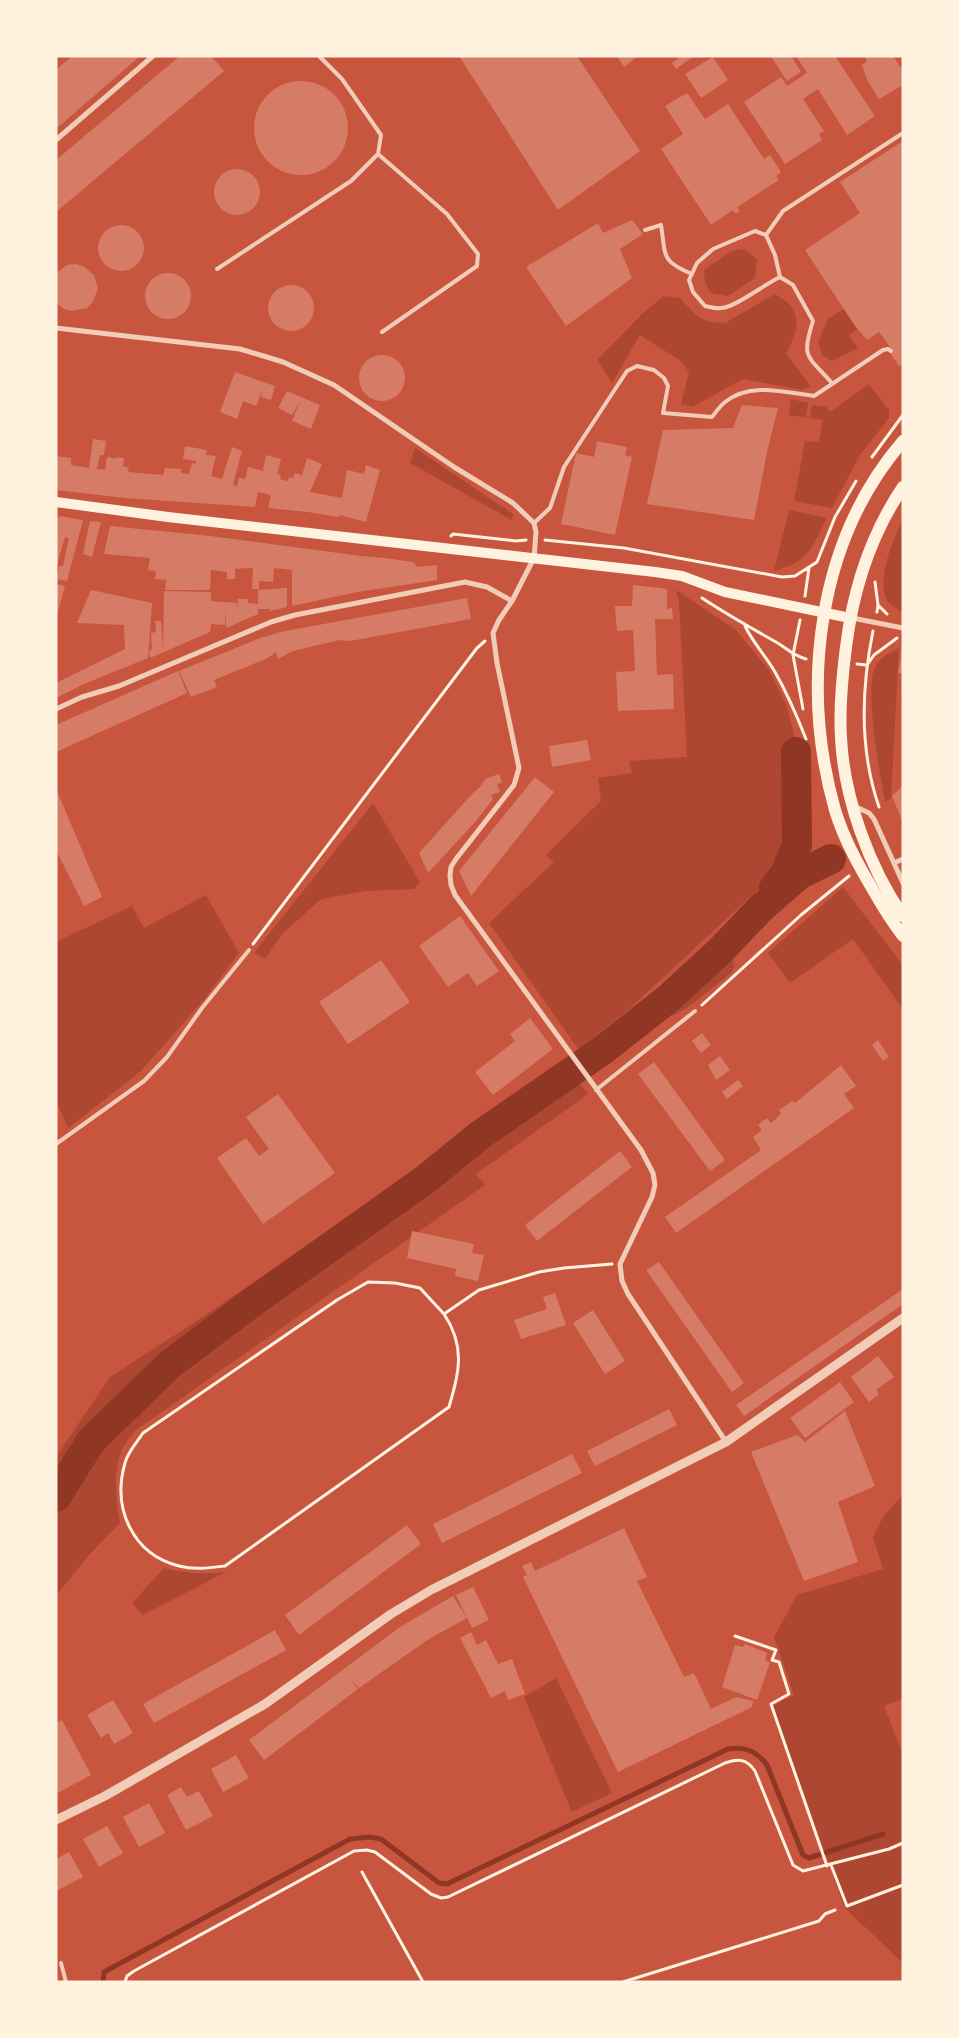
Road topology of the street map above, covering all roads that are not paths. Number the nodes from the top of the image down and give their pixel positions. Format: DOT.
graph roads {
  1 [pos="153,56"];
  2 [pos="319,56"];
  3 [pos="903,133"];
  4 [pos="56,140"];
  5 [pos="378,154"];
  6 [pos="645,230"];
  7 [pos="766,235"];
  8 [pos="217,269"];
  9 [pos="692,274"];
  10 [pos="780,277"];
  11 [pos="56,328"];
  12 [pos="382,332"];
  13 [pos="892,352"];
  14 [pos="832,382"];
  15 [pos="903,441"];
  16 [pos="903,487"];
  17 [pos="56,502"];
  18 [pos="534,523"];
  19 [pos="534,558"];
  20 [pos="512,601"];
  21 [pos="823,613"];
  22 [pos="850,618"];
  23 [pos="903,628"];
  24 [pos="56,709"];
  25 [pos="854,806"];
  26 [pos="903,859"];
  27 [pos="894,863"];
  28 [pos="903,884"];
  29 [pos="903,916"];
  30 [pos="903,936"];
  31 [pos="249,950"];
  32 [pos="695,1011"];
  33 [pos="596,1090"];
  34 [pos="56,1144"];
  35 [pos="903,1318"];
  36 [pos="726,1442"];
  37 [pos="56,1820"];
  38 [pos="60,1964"];
  39 [pos="66,1982"];
  1 -- 4 [label="street"];
  2 -- 5 [label="lane"];
  3 -- 7 [label="lane"];
  5 -- 8 [label="lane"];
  5 -- 12 [label="lane"];
  6 -- 9 [label="lane"];
  7 -- 9 [label="lane"];
  7 -- 10 [label="lane"];
  9 -- 10 [label="lane"];
  10 -- 14 [label="lane"];
  11 -- 18 [label="street"];
  13 -- 14 [label="lane"];
  14 -- 18 [label="lane"];
  15 -- 21 [label="main road"];
  16 -- 22 [label="main road"];
  17 -- 19 [label="main road"];
  18 -- 19 [label="street"];
  19 -- 20 [label="street"];
  19 -- 21 [label="main road"];
  20 -- 24 [label="street"];
  20 -- 33 [label="street"];
  21 -- 22 [label="main road"];
  21 -- 30 [label="main road"];
  22 -- 23 [label="street"];
  22 -- 25 [label="main road"];
  25 -- 27 [label="street"];
  25 -- 29 [label="main road"];
  26 -- 27 [label="street"];
  27 -- 28 [label="street"];
  31 -- 34 [label="lane"];
  32 -- 33 [label="lane"];
  33 -- 36 [label="street"];
  35 -- 36 [label="street"];
  36 -- 37 [label="street"];
  38 -- 39 [label="lane"];
}
